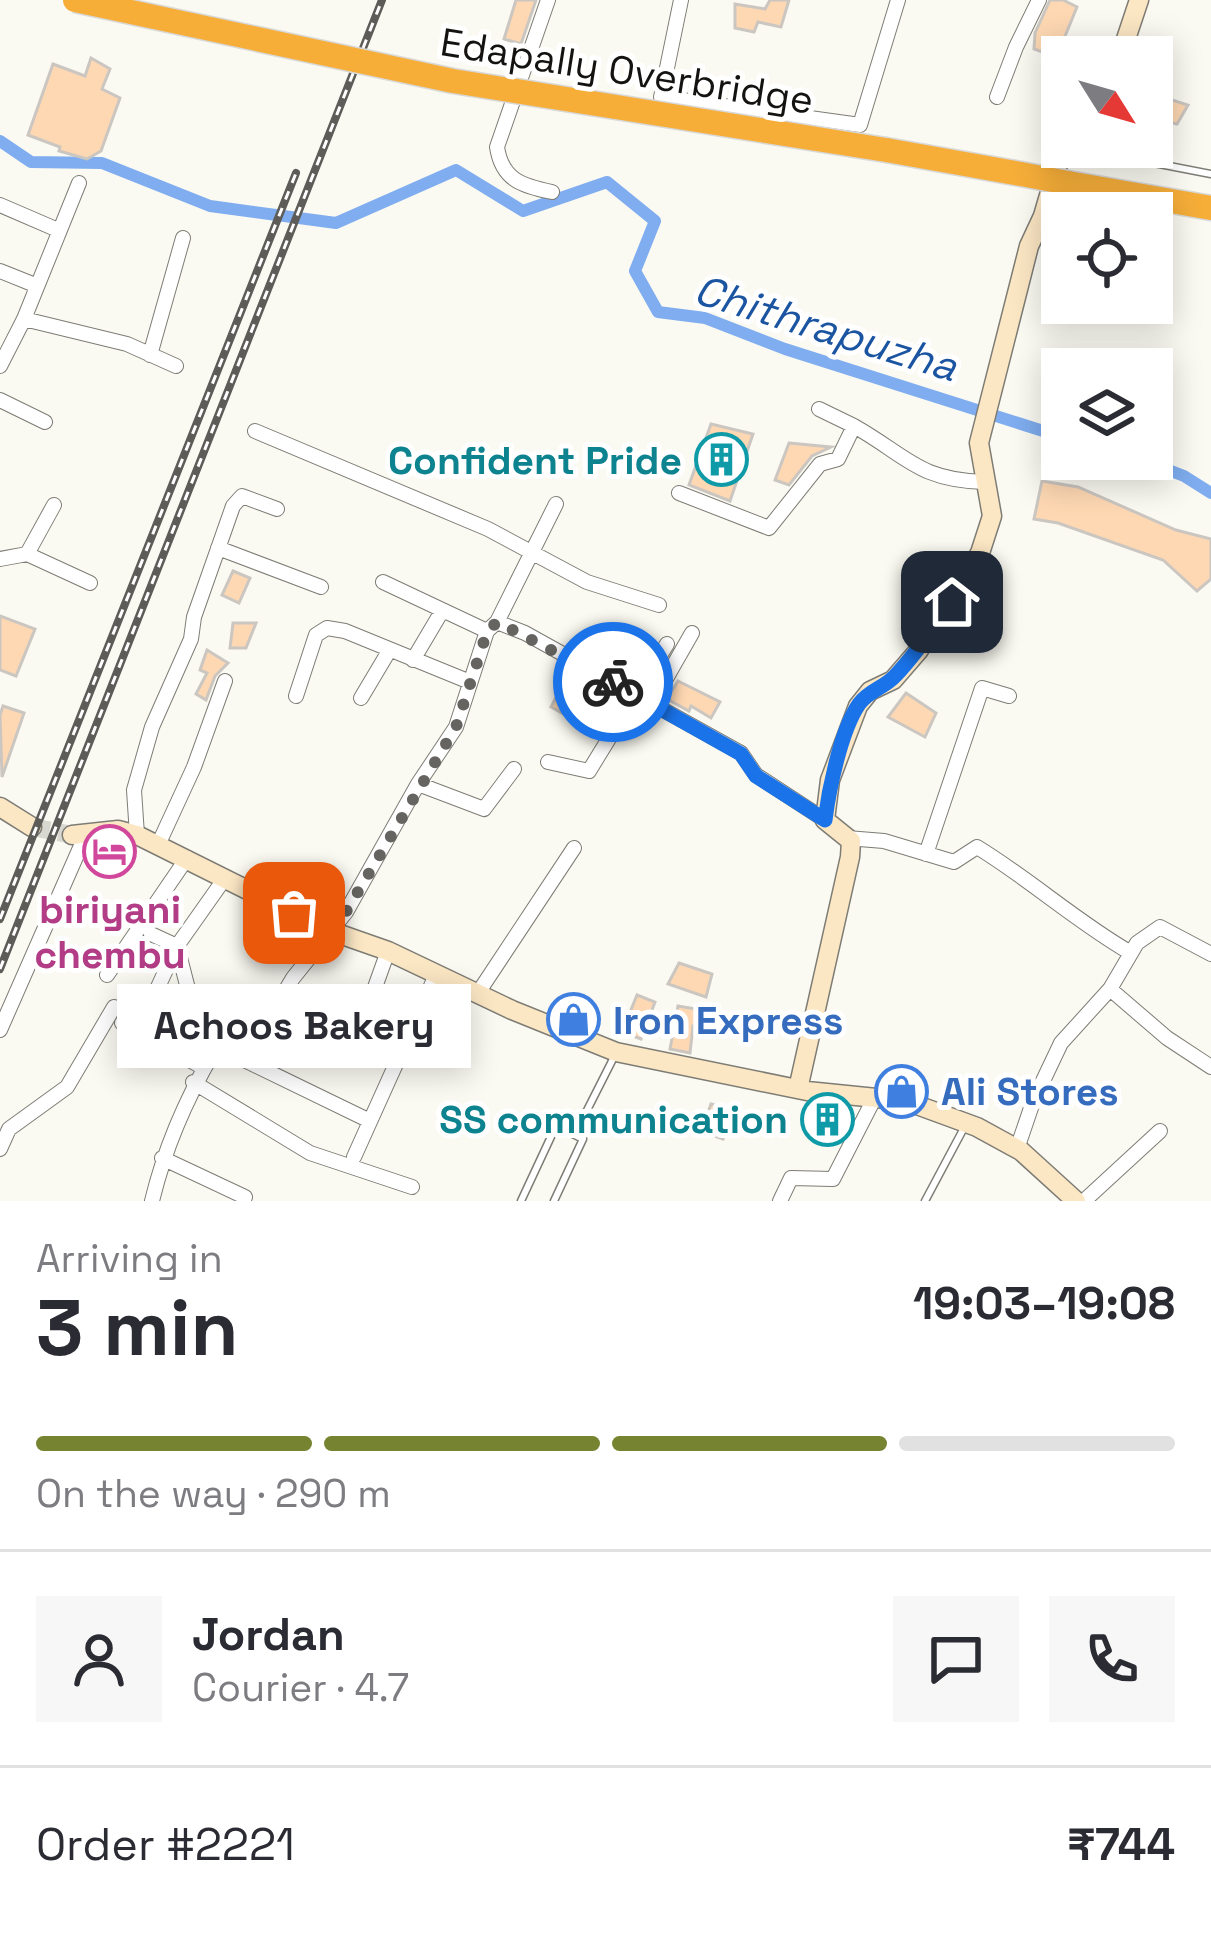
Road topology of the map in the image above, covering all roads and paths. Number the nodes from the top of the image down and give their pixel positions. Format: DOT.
graph roads {
  1 [pos="75,0"];
  2 [pos="548,0"];
  3 [pos="680,0"];
  4 [pos="898,0"];
  5 [pos="1039,0"];
  6 [pos="1139,0"];
  7 [pos="1127,36"];
  8 [pos="998,98"];
  9 [pos="1173,166"];
  10 [pos="1060,168"];
  11 [pos="1211,174"];
  12 [pos="79,183"];
  13 [pos="1059,187"];
  14 [pos="552,192"];
  15 [pos="0,205"];
  16 [pos="1211,208"];
  17 [pos="1211,220"];
  18 [pos="58,230"];
  19 [pos="183,238"];
  20 [pos="0,271"];
  21 [pos="35,285"];
  22 [pos="24,319"];
  23 [pos="150,355"];
  24 [pos="0,366"];
  25 [pos="176,366"];
  26 [pos="0,400"];
  27 [pos="819,409"];
  28 [pos="45,422"];
  29 [pos="854,426"];
  30 [pos="255,430"];
  31 [pos="984,482"];
  32 [pos="680,493"];
  33 [pos="556,504"];
  34 [pos="54,505"];
  35 [pos="277,508"];
  36 [pos="218,548"];
  37 [pos="532,551"];
  38 [pos="27,554"];
  39 [pos="0,559"];
  40 [pos="383,582"];
  41 [pos="91,583"];
  42 [pos="321,587"];
  43 [pos="659,605"];
  44 [pos="442,610"];
  45 [pos="492,627"];
  46 [pos="692,633"];
  47 [pos="667,644"];
  48 [pos="389,651"];
  49 [pos="413,660"];
  50 [pos="225,681"];
  51 [pos="470,682"];
  52 [pos="636,694"];
  53 [pos="296,696"];
  54 [pos="1010,696"];
  55 [pos="361,698"];
  56 [pos="652,703"];
  57 [pos="548,763"];
  58 [pos="514,769"];
  59 [pos="418,784"];
  60 [pos="0,807"];
  61 [pos="825,820"];
  62 [pos="32,827"];
  63 [pos="80,834"];
  64 [pos="137,835"];
  65 [pos="847,838"];
  66 [pos="158,845"];
  67 [pos="574,848"];
  68 [pos="926,854"];
  69 [pos="187,858"];
  70 [pos="225,878"];
  71 [pos="328,930"];
  72 [pos="151,934"];
  73 [pos="177,946"];
  74 [pos="388,951"];
  75 [pos="1131,953"];
  76 [pos="1211,954"];
  77 [pos="107,975"];
  78 [pos="436,975"];
  79 [pos="1110,988"];
  80 [pos="478,993"];
  81 [pos="152,1000"];
  82 [pos="369,1004"];
  83 [pos="114,1007"];
  84 [pos="122,1023"];
  85 [pos="0,1030"];
  86 [pos="616,1052"];
  87 [pos="234,1055"];
  88 [pos="1211,1067"];
  89 [pos="204,1068"];
  90 [pos="193,1082"];
  91 [pos="798,1089"];
  92 [pos="875,1097"];
  93 [pos="370,1120"];
  94 [pos="967,1123"];
  95 [pos="1160,1131"];
  96 [pos="575,1135"];
  97 [pos="0,1149"];
  98 [pos="1017,1149"];
  99 [pos="354,1157"];
  100 [pos="162,1158"];
  101 [pos="412,1187"];
  102 [pos="927,1200"];
  103 [pos="152,1201"];
  104 [pos="243,1201"];
  105 [pos="521,1201"];
  106 [pos="554,1201"];
  107 [pos="780,1201"];
  108 [pos="1080,1201"];
  1 -- 13 [label="highway, Edapally Overbridge, bridge"];
  2 -- 14 [label="street"];
  3 -- 4 [label="street"];
  5 -- 8 [label="street"];
  6 -- 7 [label="street"];
  9 -- 11 [label="lane"];
  10 -- 13 [label="street"];
  12 -- 18 [label="street"];
  13 -- 16 [label="highway, Edapally Overbridge"];
  13 -- 17 [label="street"];
  13 -- 31 [label="street"];
  15 -- 18 [label="street"];
  18 -- 21 [label="street"];
  19 -- 23 [label="street"];
  20 -- 21 [label="street"];
  21 -- 22 [label="street"];
  22 -- 23 [label="street"];
  22 -- 24 [label="street"];
  23 -- 25 [label="street"];
  26 -- 28 [label="street"];
  27 -- 29 [label="street"];
  29 -- 31 [label="street"];
  29 -- 32 [label="street"];
  30 -- 37 [label="street"];
  31 -- 61 [label="street"];
  33 -- 37 [label="street"];
  34 -- 38 [label="street"];
  35 -- 36 [label="street"];
  36 -- 42 [label="street"];
  36 -- 64 [label="street"];
  37 -- 43 [label="street"];
  37 -- 45 [label="street"];
  38 -- 39 [label="street"];
  38 -- 41 [label="street"];
  40 -- 44 [label="street"];
  44 -- 45 [label="street"];
  44 -- 49 [label="street"];
  45 -- 51 [label="street"];
  45 -- 52 [label="street"];
  46 -- 56 [label="street"];
  47 -- 52 [label="street"];
  48 -- 49 [label="street"];
  48 -- 53 [label="street"];
  48 -- 55 [label="street"];
  49 -- 51 [label="street"];
  50 -- 66 [label="street"];
  51 -- 59 [label="street"];
  52 -- 56 [label="street"];
  52 -- 57 [label="street"];
  54 -- 68 [label="street"];
  56 -- 61 [label="street"];
  58 -- 59 [label="street"];
  59 -- 71 [label="street"];
  60 -- 62 [label="street"];
  61 -- 65 [label="street"];
  63 -- 64 [label="street"];
  63 -- 85 [label="street"];
  64 -- 66 [label="street"];
  65 -- 68 [label="street"];
  65 -- 91 [label="street"];
  66 -- 69 [label="street"];
  67 -- 80 [label="street"];
  68 -- 75 [label="street"];
  69 -- 70 [label="street"];
  69 -- 77 [label="street"];
  70 -- 71 [label="street"];
  70 -- 73 [label="street"];
  71 -- 74 [label="street"];
  71 -- 87 [label="street"];
  72 -- 73 [label="street"];
  73 -- 81 [label="street"];
  73 -- 87 [label="street"];
  74 -- 78 [label="street"];
  74 -- 82 [label="street"];
  75 -- 76 [label="street"];
  75 -- 79 [label="street"];
  78 -- 80 [label="street"];
  78 -- 93 [label="street"];
  79 -- 88 [label="street"];
  79 -- 98 [label="street"];
  80 -- 86 [label="street"];
  83 -- 97 [label="street"];
  84 -- 89 [label="street"];
  86 -- 91 [label="street"];
  86 -- 96 [label="lane"];
  87 -- 89 [label="street"];
  87 -- 93 [label="street"];
  89 -- 90 [label="street"];
  90 -- 100 [label="street"];
  90 -- 101 [label="street"];
  91 -- 92 [label="street"];
  92 -- 94 [label="street"];
  92 -- 107 [label="street"];
  93 -- 99 [label="street"];
  94 -- 98 [label="street"];
  94 -- 102 [label="lane"];
  95 -- 108 [label="street"];
  96 -- 105 [label="lane"];
  96 -- 106 [label="lane"];
  98 -- 108 [label="street"];
  100 -- 103 [label="street"];
  100 -- 104 [label="street"];
}
